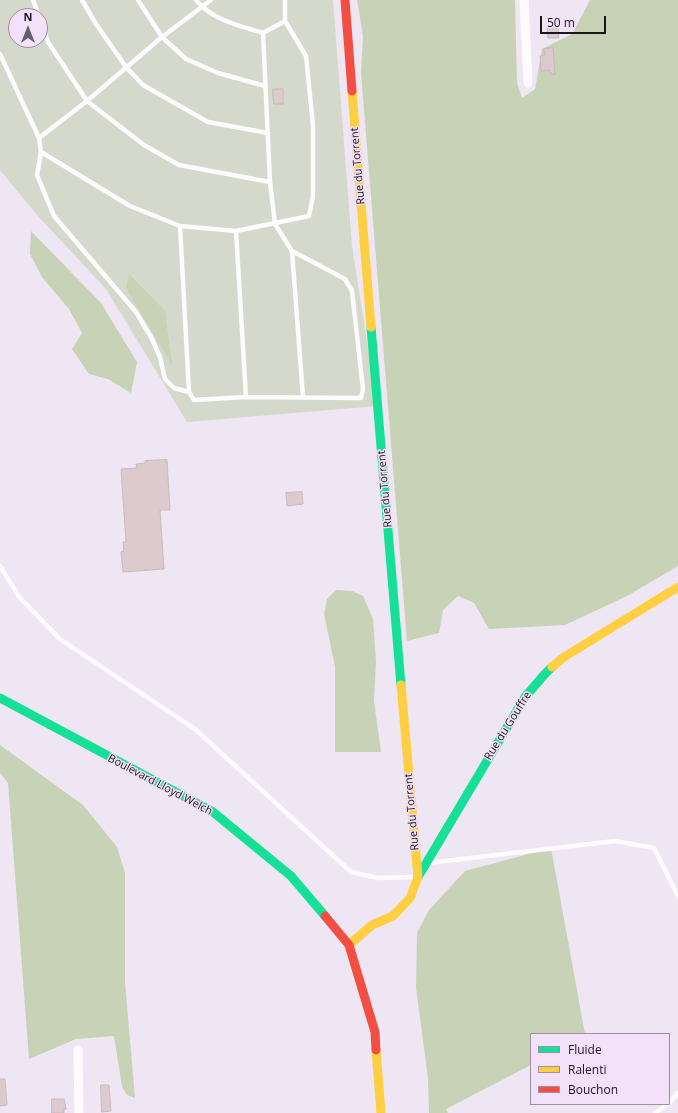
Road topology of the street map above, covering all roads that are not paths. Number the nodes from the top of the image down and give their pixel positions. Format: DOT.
graph roads {
  1 [pos="82,0"];
  2 [pos="138,0"];
  3 [pos="196,0"];
  4 [pos="211,0"];
  5 [pos="285,0"];
  6 [pos="345,0"];
  7 [pos="524,0"];
  8 [pos="201,7"];
  9 [pos="285,21"];
  10 [pos="263,34"];
  11 [pos="162,37"];
  12 [pos="48,42"];
  13 [pos="0,54"];
  14 [pos="126,67"];
  15 [pos="528,83"];
  16 [pos="265,86"];
  17 [pos="87,101"];
  18 [pos="268,133"];
  19 [pos="39,138"];
  20 [pos="41,152"];
  21 [pos="270,182"];
  22 [pos="276,224"];
  23 [pos="180,226"];
  24 [pos="236,231"];
  25 [pos="292,251"];
  26 [pos="189,392"];
  27 [pos="246,397"];
  28 [pos="303,397"];
  29 [pos="0,566"];
  30 [pos="678,587"];
  31 [pos="0,698"];
  32 [pos="426,863"];
  33 [pos="418,877"];
  34 [pos="678,896"];
  35 [pos="349,945"];
  36 [pos="78,1050"];
  37 [pos="678,1093"];
  38 [pos="670,1102"];
  39 [pos="667,1105"];
  40 [pos="79,1113"];
  41 [pos="381,1113"];
  42 [pos="655,1113"];
  1 -- 14 [label="lane"];
  2 -- 11 [label="lane"];
  3 -- 8 [label="lane"];
  4 -- 8 [label="lane"];
  5 -- 9 [label="lane"];
  6 -- 33 [label="street, Rue du Torrent"];
  7 -- 15 [label="street"];
  8 -- 10 [label="lane"];
  8 -- 11 [label="lane"];
  9 -- 10 [label="lane"];
  9 -- 22 [label="lane"];
  10 -- 16 [label="lane"];
  11 -- 14 [label="lane"];
  11 -- 16 [label="lane"];
  12 -- 17 [label="lane"];
  13 -- 19 [label="lane"];
  14 -- 17 [label="lane"];
  14 -- 18 [label="lane"];
  16 -- 18 [label="lane"];
  17 -- 19 [label="lane"];
  17 -- 21 [label="lane"];
  18 -- 21 [label="lane"];
  19 -- 20 [label="lane"];
  20 -- 23 [label="lane"];
  20 -- 26 [label="lane"];
  21 -- 22 [label="lane"];
  22 -- 24 [label="lane"];
  22 -- 25 [label="lane"];
  23 -- 24 [label="lane"];
  23 -- 26 [label="lane"];
  24 -- 27 [label="lane"];
  25 -- 28 [label="lane"];
  25 -- 28 [label="lane"];
  26 -- 27 [label="lane"];
  27 -- 28 [label="lane"];
  29 -- 33 [label="lane"];
  30 -- 32 [label="street, Rue du Gouffre"];
  31 -- 35 [label="street, Boulevard Lloyd Welch"];
  32 -- 33 [label="street, Rue du Gouffre"];
  32 -- 34 [label="lane"];
  33 -- 35 [label="street, Rue du Torrent"];
  35 -- 41 [label="street, Boulevard Lloyd Welch"];
  36 -- 40 [label="street"];
  37 -- 38 [label="lane"];
  39 -- 42 [label="lane"];
}
